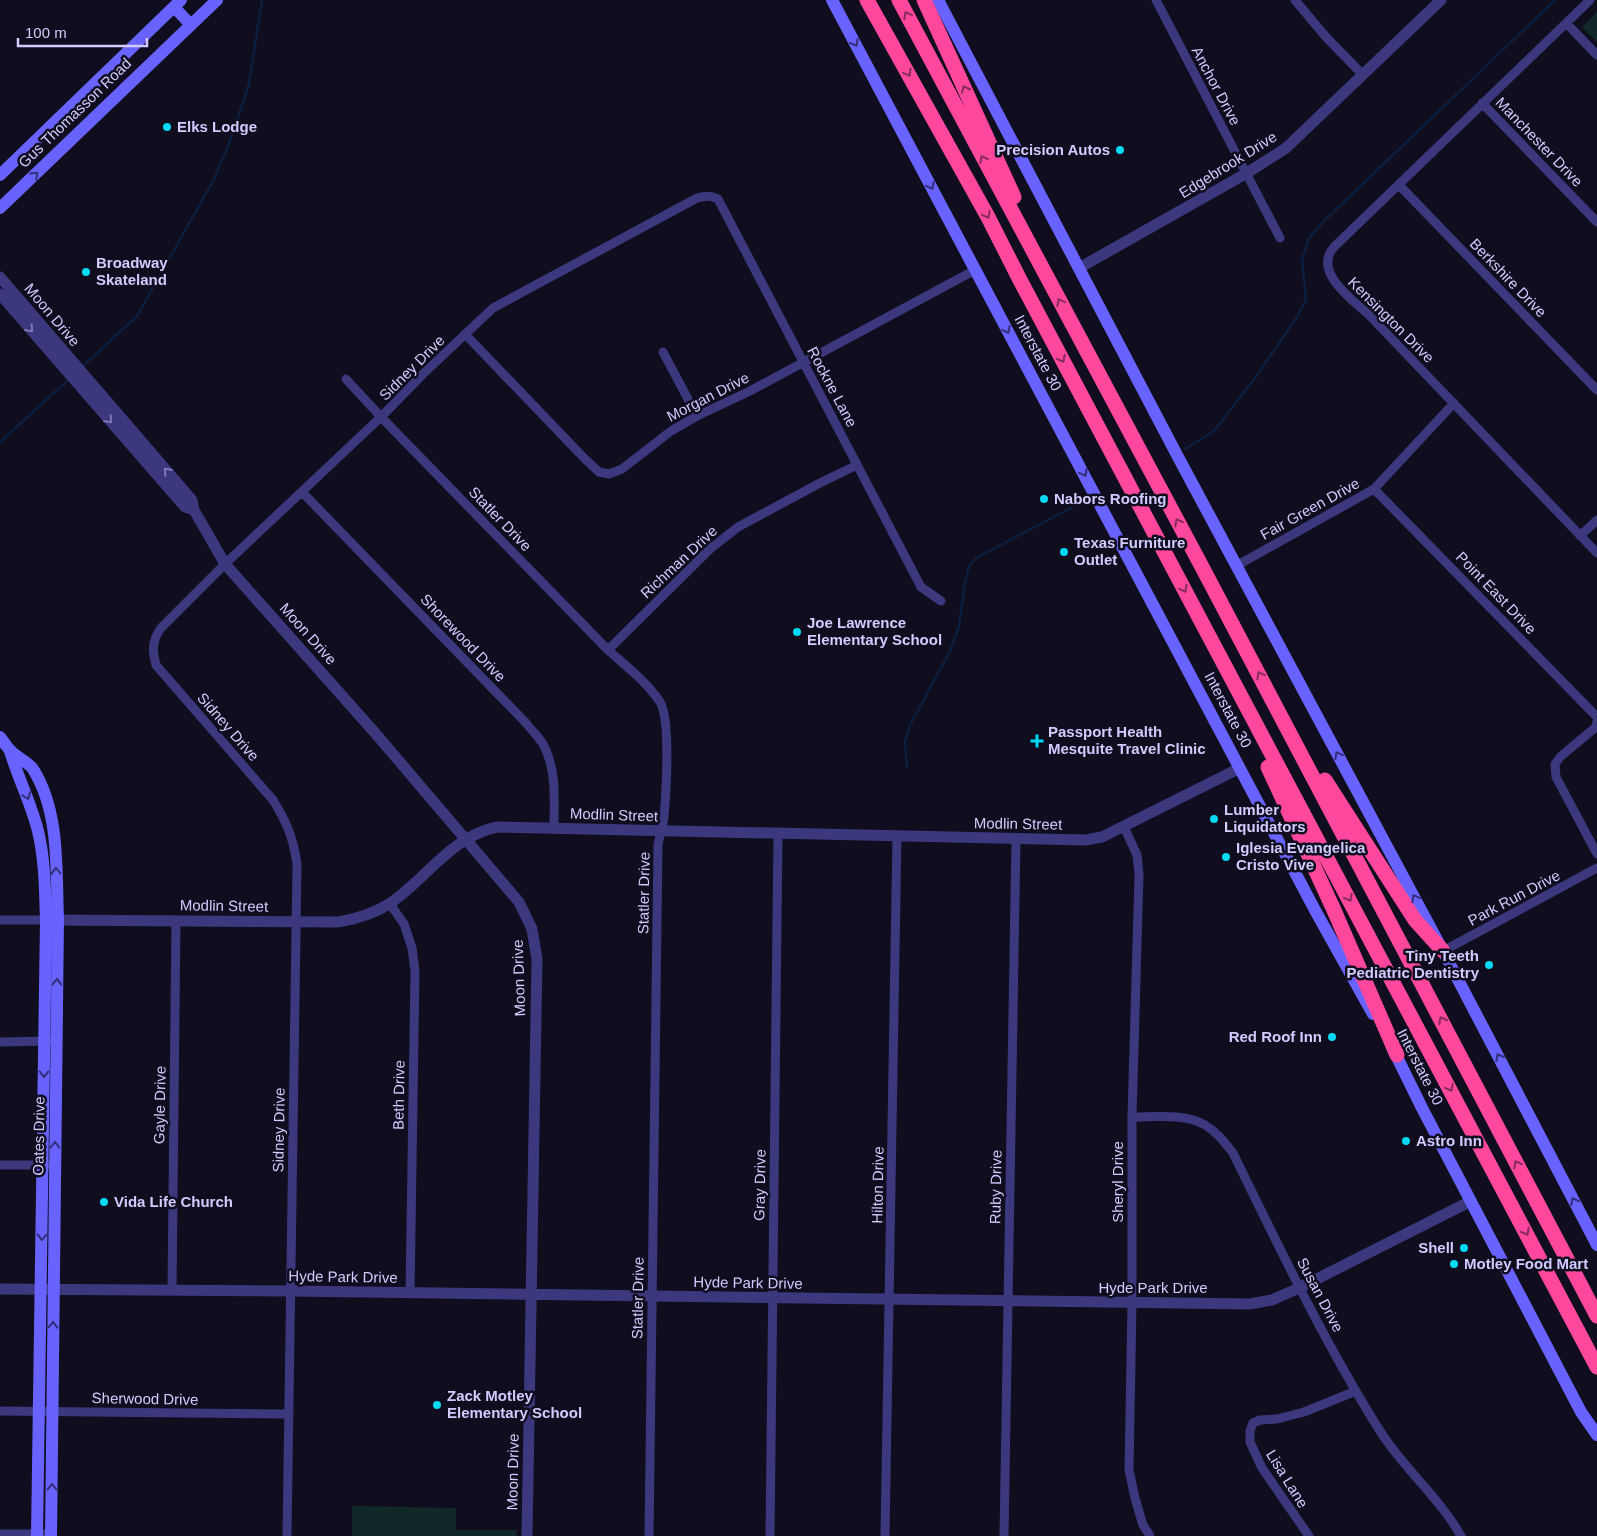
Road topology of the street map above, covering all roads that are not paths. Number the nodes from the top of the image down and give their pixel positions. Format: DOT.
graph roads {
  1 [pos="217,0"];
  2 [pos="832,0"];
  3 [pos="867,0"];
  4 [pos="899,0"];
  5 [pos="924,0"];
  6 [pos="938,0"];
  7 [pos="1156,0"];
  8 [pos="1295,0"];
  9 [pos="1441,0"];
  10 [pos="1590,0"];
  11 [pos="178,4"];
  12 [pos="191,24"];
  13 [pos="1567,24"];
  14 [pos="1597,55"];
  15 [pos="1364,75"];
  16 [pos="1482,103"];
  17 [pos="1247,173"];
  18 [pos="0,175"];
  19 [pos="1398,185"];
  20 [pos="696,198"];
  21 [pos="0,208"];
  22 [pos="1597,222"];
  23 [pos="1280,238"];
  24 [pos="1079,268"];
  25 [pos="975,270"];
  26 [pos="0,277"];
  27 [pos="1048,279"];
  28 [pos="0,294"];
  29 [pos="465,334"];
  30 [pos="663,352"];
  31 [pos="64,361"];
  32 [pos="802,362"];
  33 [pos="346,379"];
  34 [pos="1597,390"];
  35 [pos="1454,403"];
  36 [pos="697,416"];
  37 [pos="381,417"];
  38 [pos="857,465"];
  39 [pos="1374,489"];
  40 [pos="302,492"];
  41 [pos="1597,520"];
  42 [pos="1580,536"];
  43 [pos="1597,553"];
  44 [pos="225,564"];
  45 [pos="1236,566"];
  46 [pos="940,601"];
  47 [pos="608,650"];
  48 [pos="1235,686"];
  49 [pos="1272,699"];
  50 [pos="1597,717"];
  51 [pos="1597,721"];
  52 [pos="0,737"];
  53 [pos="1240,768"];
  54 [pos="1124,827"];
  55 [pos="554,828"];
  56 [pos="661,831"];
  57 [pos="778,834"];
  58 [pos="897,835"];
  59 [pos="466,839"];
  60 [pos="1016,839"];
  61 [pos="1597,854"];
  62 [pos="1597,868"];
  63 [pos="390,904"];
  64 [pos="0,920"];
  65 [pos="52,920"];
  66 [pos="176,920"];
  67 [pos="296,922"];
  68 [pos="1443,951"];
  69 [pos="50,1041"];
  70 [pos="0,1042"];
  71 [pos="1397,1055"];
  72 [pos="1132,1117"];
  73 [pos="0,1165"];
  74 [pos="49,1165"];
  75 [pos="1471,1201"];
  76 [pos="1597,1244"];
  77 [pos="1299,1288"];
  78 [pos="0,1289"];
  79 [pos="48,1289"];
  80 [pos="172,1290"];
  81 [pos="291,1291"];
  82 [pos="410,1293"];
  83 [pos="531,1295"];
  84 [pos="652,1296"];
  85 [pos="772,1298"];
  86 [pos="890,1300"];
  87 [pos="1008,1302"];
  88 [pos="1132,1304"];
  89 [pos="1597,1316"];
  90 [pos="1597,1367"];
  91 [pos="1356,1391"];
  92 [pos="0,1411"];
  93 [pos="46,1411"];
  94 [pos="289,1414"];
  95 [pos="1597,1435"];
  96 [pos="0,1534"];
  97 [pos="38,1535"];
  98 [pos="51,1535"];
  99 [pos="287,1536"];
  100 [pos="527,1536"];
  101 [pos="649,1536"];
  102 [pos="770,1536"];
  103 [pos="885,1536"];
  104 [pos="1004,1536"];
  105 [pos="1150,1536"];
  106 [pos="1309,1536"];
  107 [pos="1461,1536"];
  1 -- 12 [label="main road, Gus Thomasson Road"];
  2 -- 25 [label="main road, Interstate 30, one-way"];
  3 -- 48 [label="highway, one-way"];
  27 -- 4 [label="highway, one-way"];
  27 -- 5 [label="highway, one-way"];
  6 -- 24 [label="main road"];
  7 -- 17 [label="street, Anchor Drive"];
  8 -- 15 [label="street"];
  9 -- 15 [label="street, Edgebrook Drive"];
  10 -- 13 [label="street, Kensington Drive"];
  11 -- 12 [label="main road"];
  11 -- 18 [label="main road, Gus Thomasson Road"];
  21 -- 12 [label="main road, Gus Thomasson Road, one-way"];
  13 -- 14 [label="street"];
  13 -- 16 [label="street, Kensington Drive"];
  15 -- 17 [label="street, Edgebrook Drive"];
  16 -- 19 [label="street, Kensington Drive"];
  16 -- 22 [label="street, Manchester Drive"];
  17 -- 23 [label="street, Anchor Drive"];
  17 -- 24 [label="street, Edgebrook Drive"];
  19 -- 34 [label="street, Berkshire Drive"];
  19 -- 35 [label="street, Kensington Drive"];
  20 -- 29 [label="street, Sidney Drive"];
  20 -- 32 [label="street, Rockne Lane"];
  24 -- 45 [label="main road"];
  25 -- 32 [label="street, Morgan Drive"];
  25 -- 53 [label="main road, Interstate 30, one-way"];
  26 -- 31 [label="street, Moon Drive"];
  49 -- 27 [label="highway, one-way"];
  28 -- 31 [label="street, Moon Drive, one-way"];
  29 -- 36 [label="street, Morgan Drive"];
  29 -- 37 [label="street, Sidney Drive"];
  30 -- 36 [label="street"];
  31 -- 44 [label="street, Moon Drive"];
  32 -- 36 [label="street, Morgan Drive"];
  32 -- 38 [label="street, Rockne Lane"];
  33 -- 37 [label="street, Statler Drive"];
  35 -- 39 [label="street, Fair Green Drive"];
  35 -- 42 [label="street, Kensington Drive"];
  37 -- 40 [label="street, Sidney Drive"];
  37 -- 47 [label="street, Statler Drive"];
  38 -- 46 [label="street, Rockne Lane"];
  38 -- 47 [label="street, Richman Drive"];
  39 -- 45 [label="street, Fair Green Drive"];
  39 -- 50 [label="street, Point East Drive"];
  40 -- 44 [label="street, Sidney Drive"];
  40 -- 55 [label="street, Shorewood Drive"];
  41 -- 42 [label="street"];
  42 -- 43 [label="street, Kensington Drive"];
  44 -- 59 [label="street, Moon Drive"];
  44 -- 67 [label="street, Sidney Drive"];
  68 -- 45 [label="main road, one-way"];
  47 -- 56 [label="street, Statler Drive"];
  48 -- 71 [label="highway"];
  48 -- 90 [label="highway, one-way"];
  49 -- 68 [label="highway"];
  89 -- 49 [label="highway, one-way"];
  51 -- 61 [label="street"];
  52 -- 65 [label="main road, Oates Drive"];
  53 -- 54 [label="street, Modlin Street"];
  53 -- 71 [label="main road, Interstate 30"];
  54 -- 60 [label="street, Modlin Street"];
  54 -- 72 [label="street, Sheryl Drive"];
  55 -- 56 [label="street, Modlin Street"];
  55 -- 59 [label="street, Modlin Street"];
  56 -- 57 [label="street, Modlin Street"];
  56 -- 84 [label="street, Statler Drive"];
  57 -- 58 [label="street, Modlin Street"];
  57 -- 85 [label="street, Gray Drive"];
  58 -- 60 [label="street, Modlin Street"];
  58 -- 86 [label="street, Hilton Drive"];
  59 -- 63 [label="street, Modlin Street"];
  59 -- 83 [label="street, Moon Drive"];
  60 -- 87 [label="street, Ruby Drive"];
  62 -- 68 [label="street, Park Run Drive"];
  63 -- 67 [label="street, Modlin Street"];
  63 -- 82 [label="street, Beth Drive"];
  64 -- 65 [label="street, Modlin Street"];
  65 -- 66 [label="street, Modlin Street"];
  65 -- 69 [label="main road, Oates Drive"];
  66 -- 67 [label="street, Modlin Street"];
  66 -- 80 [label="street, Gayle Drive"];
  67 -- 81 [label="street, Sidney Drive"];
  76 -- 68 [label="main road, one-way"];
  69 -- 70 [label="street"];
  69 -- 74 [label="main road, Oates Drive"];
  71 -- 75 [label="main road, Interstate 30"];
  72 -- 77 [label="street, Susan Drive"];
  72 -- 88 [label="street, Sheryl Drive"];
  73 -- 74 [label="street"];
  74 -- 79 [label="main road, Oates Drive"];
  75 -- 77 [label="street, Hyde Park Drive"];
  75 -- 95 [label="main road, Interstate 30"];
  77 -- 88 [label="street, Hyde Park Drive"];
  77 -- 91 [label="street, Susan Drive"];
  78 -- 79 [label="street, Hyde Park Drive"];
  79 -- 80 [label="street, Hyde Park Drive"];
  79 -- 93 [label="main road, Oates Drive"];
  80 -- 81 [label="street, Hyde Park Drive"];
  81 -- 82 [label="street, Hyde Park Drive"];
  81 -- 94 [label="street, Sidney Drive"];
  82 -- 83 [label="street, Hyde Park Drive"];
  83 -- 84 [label="street, Hyde Park Drive"];
  83 -- 100 [label="street, Moon Drive"];
  84 -- 85 [label="street, Hyde Park Drive"];
  84 -- 101 [label="street, Statler Drive"];
  85 -- 86 [label="street, Hyde Park Drive"];
  85 -- 102 [label="street, Gray Drive"];
  86 -- 87 [label="street, Hyde Park Drive"];
  86 -- 103 [label="street, Hilton Drive"];
  87 -- 88 [label="street, Hyde Park Drive"];
  87 -- 104 [label="street, Ruby Drive"];
  88 -- 105 [label="street, Sheryl Drive"];
  91 -- 106 [label="street, Lisa Lane"];
  91 -- 107 [label="street, Susan Drive"];
  92 -- 93 [label="street, Sherwood Drive"];
  93 -- 94 [label="street, Sherwood Drive"];
  93 -- 97 [label="main road, Oates Drive"];
  98 -- 93 [label="main road, Oates Drive, one-way"];
  94 -- 99 [label="street, Sidney Drive"];
  96 -- 97 [label="street"];
  97 -- 98 [label="street"];
}
